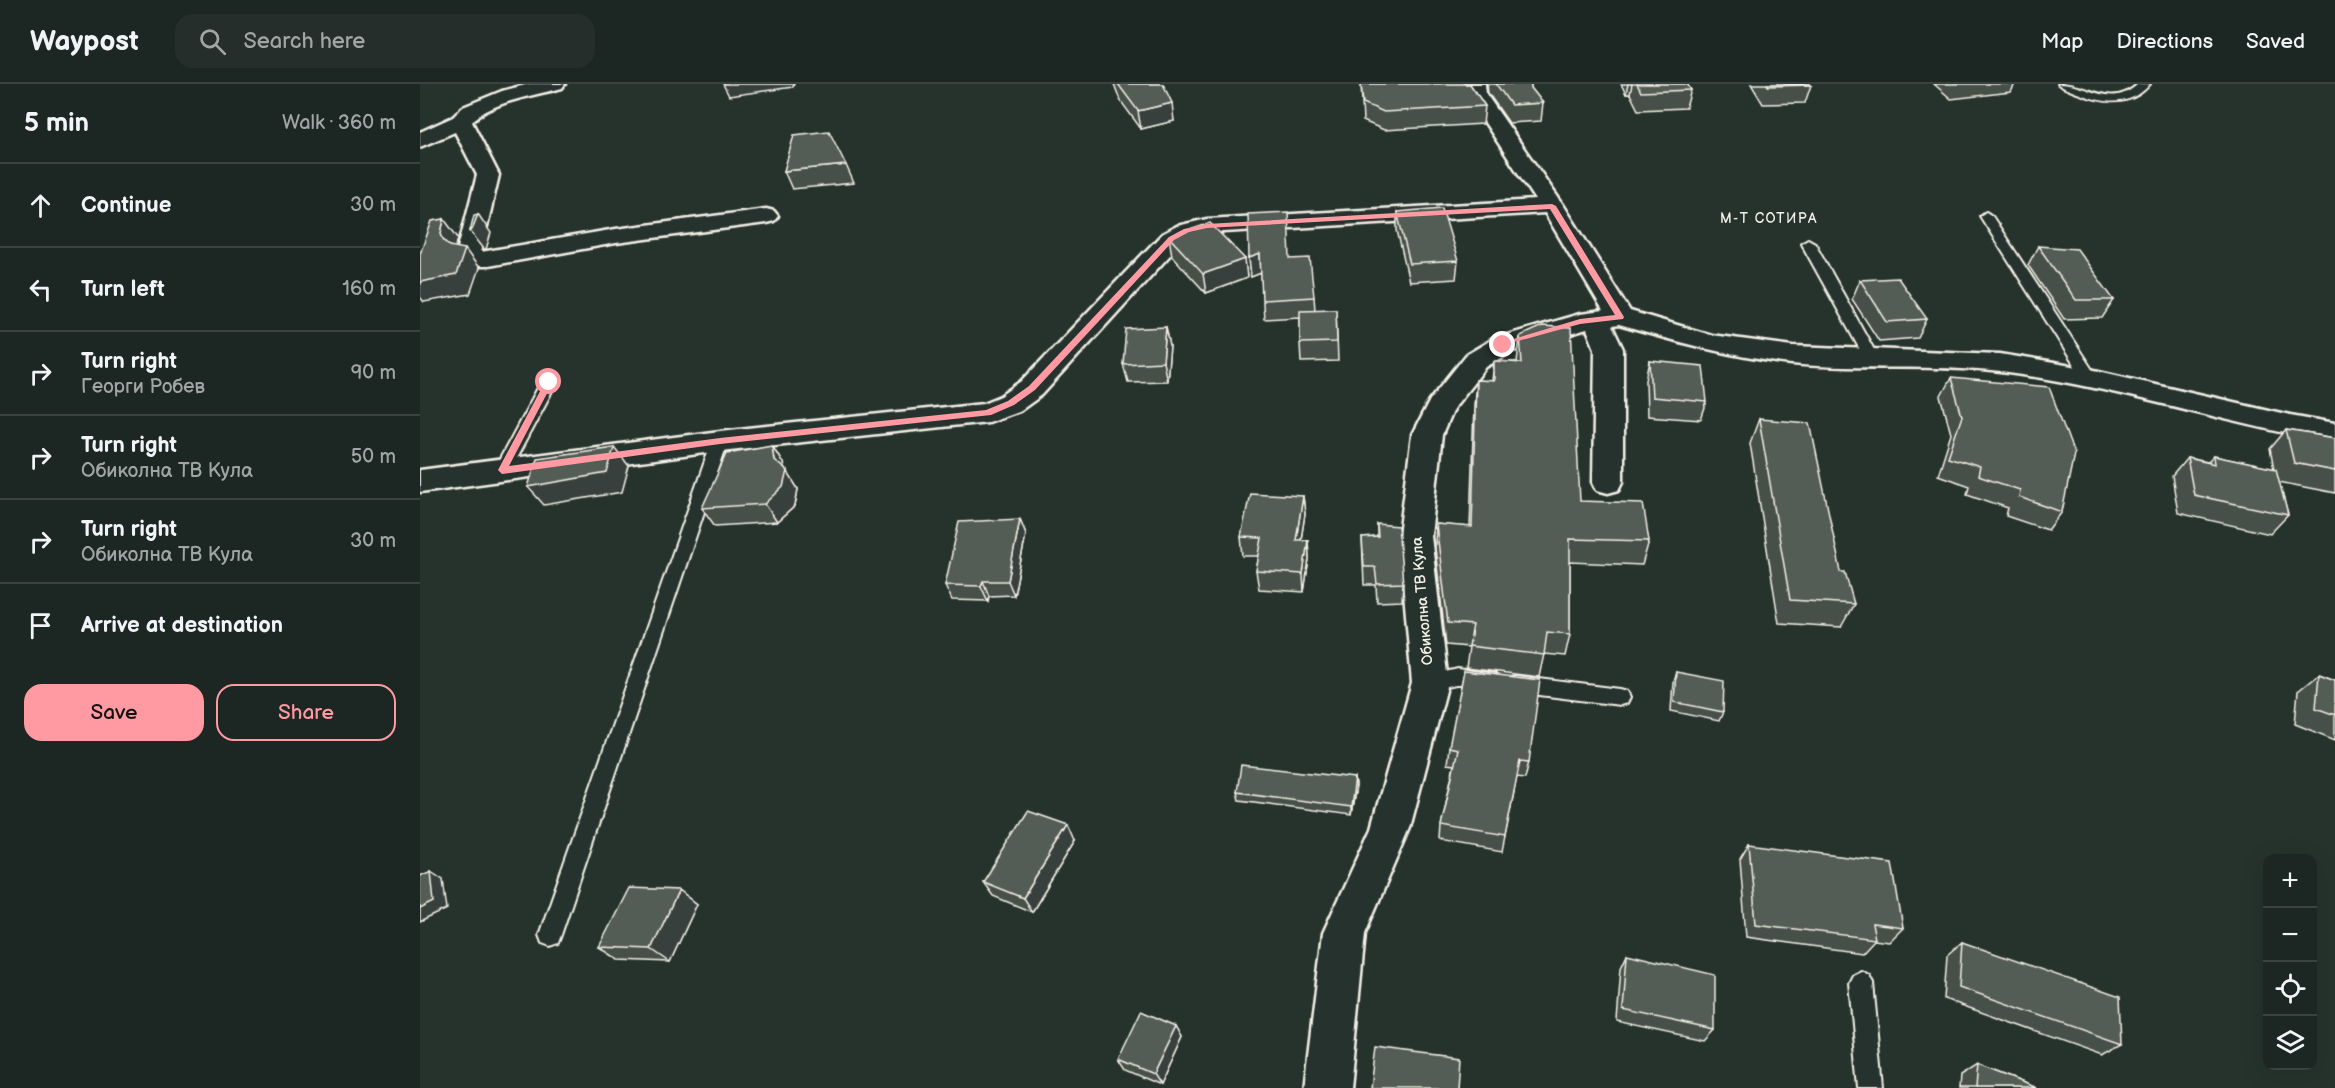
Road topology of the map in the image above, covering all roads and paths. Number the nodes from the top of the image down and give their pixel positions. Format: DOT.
graph roads {
  1 [pos="555,84"];
  2 [pos="1475,84"];
  3 [pos="2064,84"];
  4 [pos="2144,84"];
  5 [pos="461,122"];
  6 [pos="420,140"];
  7 [pos="1552,206"];
  8 [pos="766,216"];
  9 [pos="1986,216"];
  10 [pos="1808,243"];
  11 [pos="1608,319"];
  12 [pos="1871,357"];
  13 [pos="2090,378"];
  14 [pos="549,382"];
  15 [pos="2335,433"];
  16 [pos="720,441"];
  17 [pos="502,470"];
  18 [pos="420,482"];
  19 [pos="1608,482"];
  20 [pos="1430,683"];
  21 [pos="1620,697"];
  22 [pos="550,935"];
  23 [pos="1861,983"];
  24 [pos="1327,1088"];
  25 [pos="1870,1088"];
  1 -- 5 [label="street"];
  2 -- 7 [label="street"];
  3 -- 4 [label="lane"];
  5 -- 6 [label="street"];
  5 -- 8 [label="street"];
  7 -- 11 [label="street"];
  7 -- 16 [label="street"];
  9 -- 13 [label="lane"];
  10 -- 12 [label="lane"];
  11 -- 12 [label="street"];
  11 -- 19 [label="street"];
  11 -- 20 [label="street, Обиколна ТВ Кула"];
  12 -- 13 [label="street"];
  13 -- 15 [label="street"];
  14 -- 17 [label="lane"];
  16 -- 17 [label="street"];
  16 -- 22 [label="lane"];
  17 -- 18 [label="street"];
  20 -- 21 [label="lane"];
  20 -- 24 [label="street, Обиколна ТВ Кула"];
  23 -- 25 [label="lane"];
}
